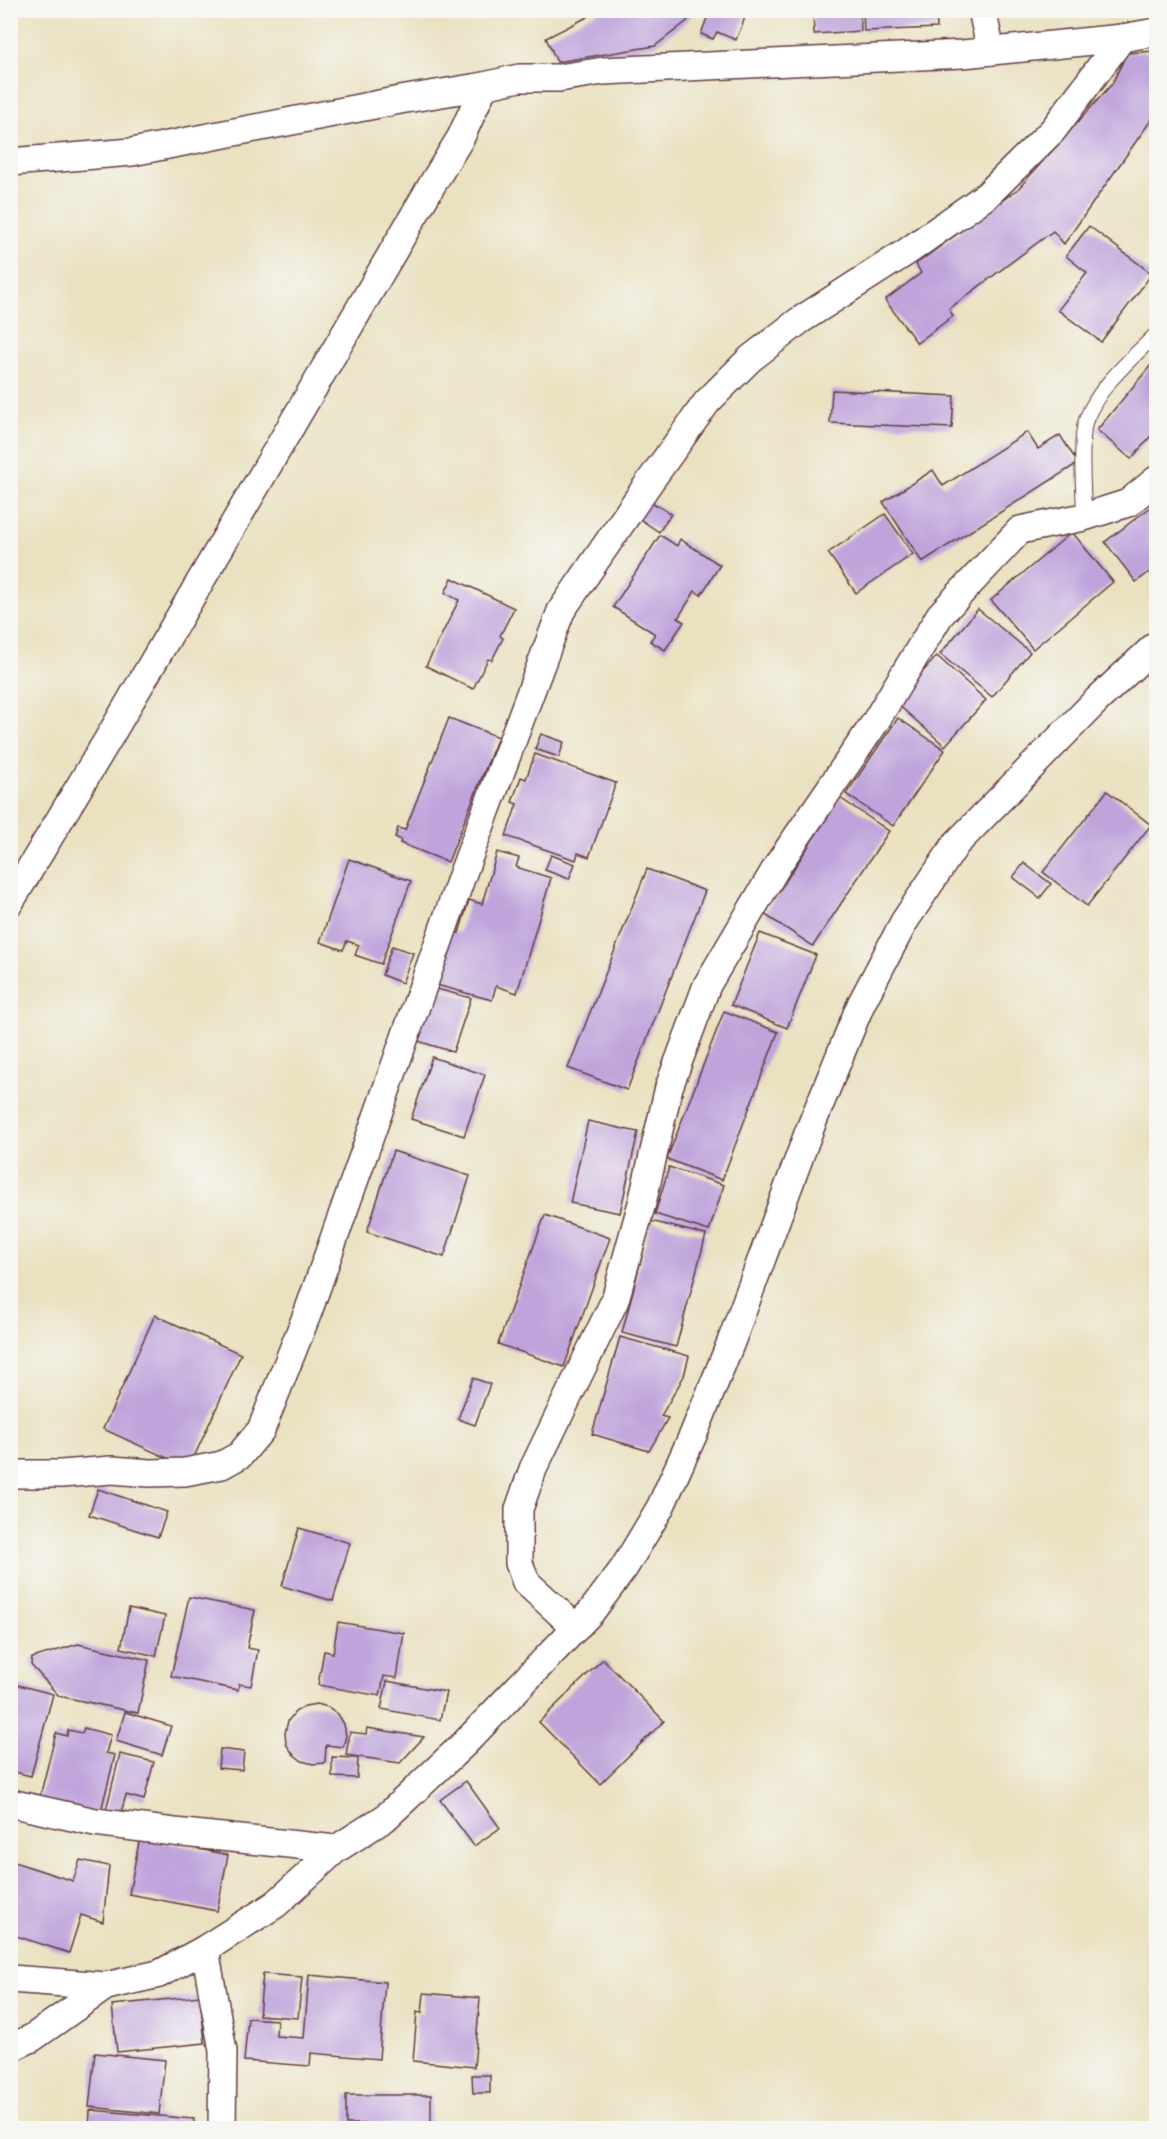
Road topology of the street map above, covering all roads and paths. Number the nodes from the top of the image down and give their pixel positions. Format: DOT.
graph roads {
  1 [pos="981,10"];
  2 [pos="1156,32"];
  3 [pos="1122,38"];
  4 [pos="991,51"];
  5 [pos="484,86"];
  6 [pos="10,162"];
  7 [pos="1156,334"];
  8 [pos="1156,480"];
  9 [pos="1084,517"];
  10 [pos="1156,645"];
  11 [pos="10,902"];
  12 [pos="10,1474"];
  13 [pos="576,1628"];
  14 [pos="10,1803"];
  15 [pos="336,1849"];
  16 [pos="205,1949"];
  17 [pos="10,1979"];
  18 [pos="106,1986"];
  19 [pos="10,2048"];
  20 [pos="222,2128"];
  1 -- 4 [label="street"];
  2 -- 3 [label="street"];
  3 -- 4 [label="street"];
  3 -- 12 [label="street"];
  4 -- 5 [label="street"];
  5 -- 6 [label="street"];
  5 -- 11 [label="street"];
  7 -- 9 [label="lane"];
  8 -- 9 [label="street"];
  9 -- 13 [label="street"];
  10 -- 13 [label="street"];
  13 -- 15 [label="street"];
  14 -- 15 [label="street"];
  15 -- 16 [label="street"];
  16 -- 18 [label="street"];
  16 -- 20 [label="street"];
  17 -- 18 [label="street"];
  18 -- 19 [label="street"];
}
